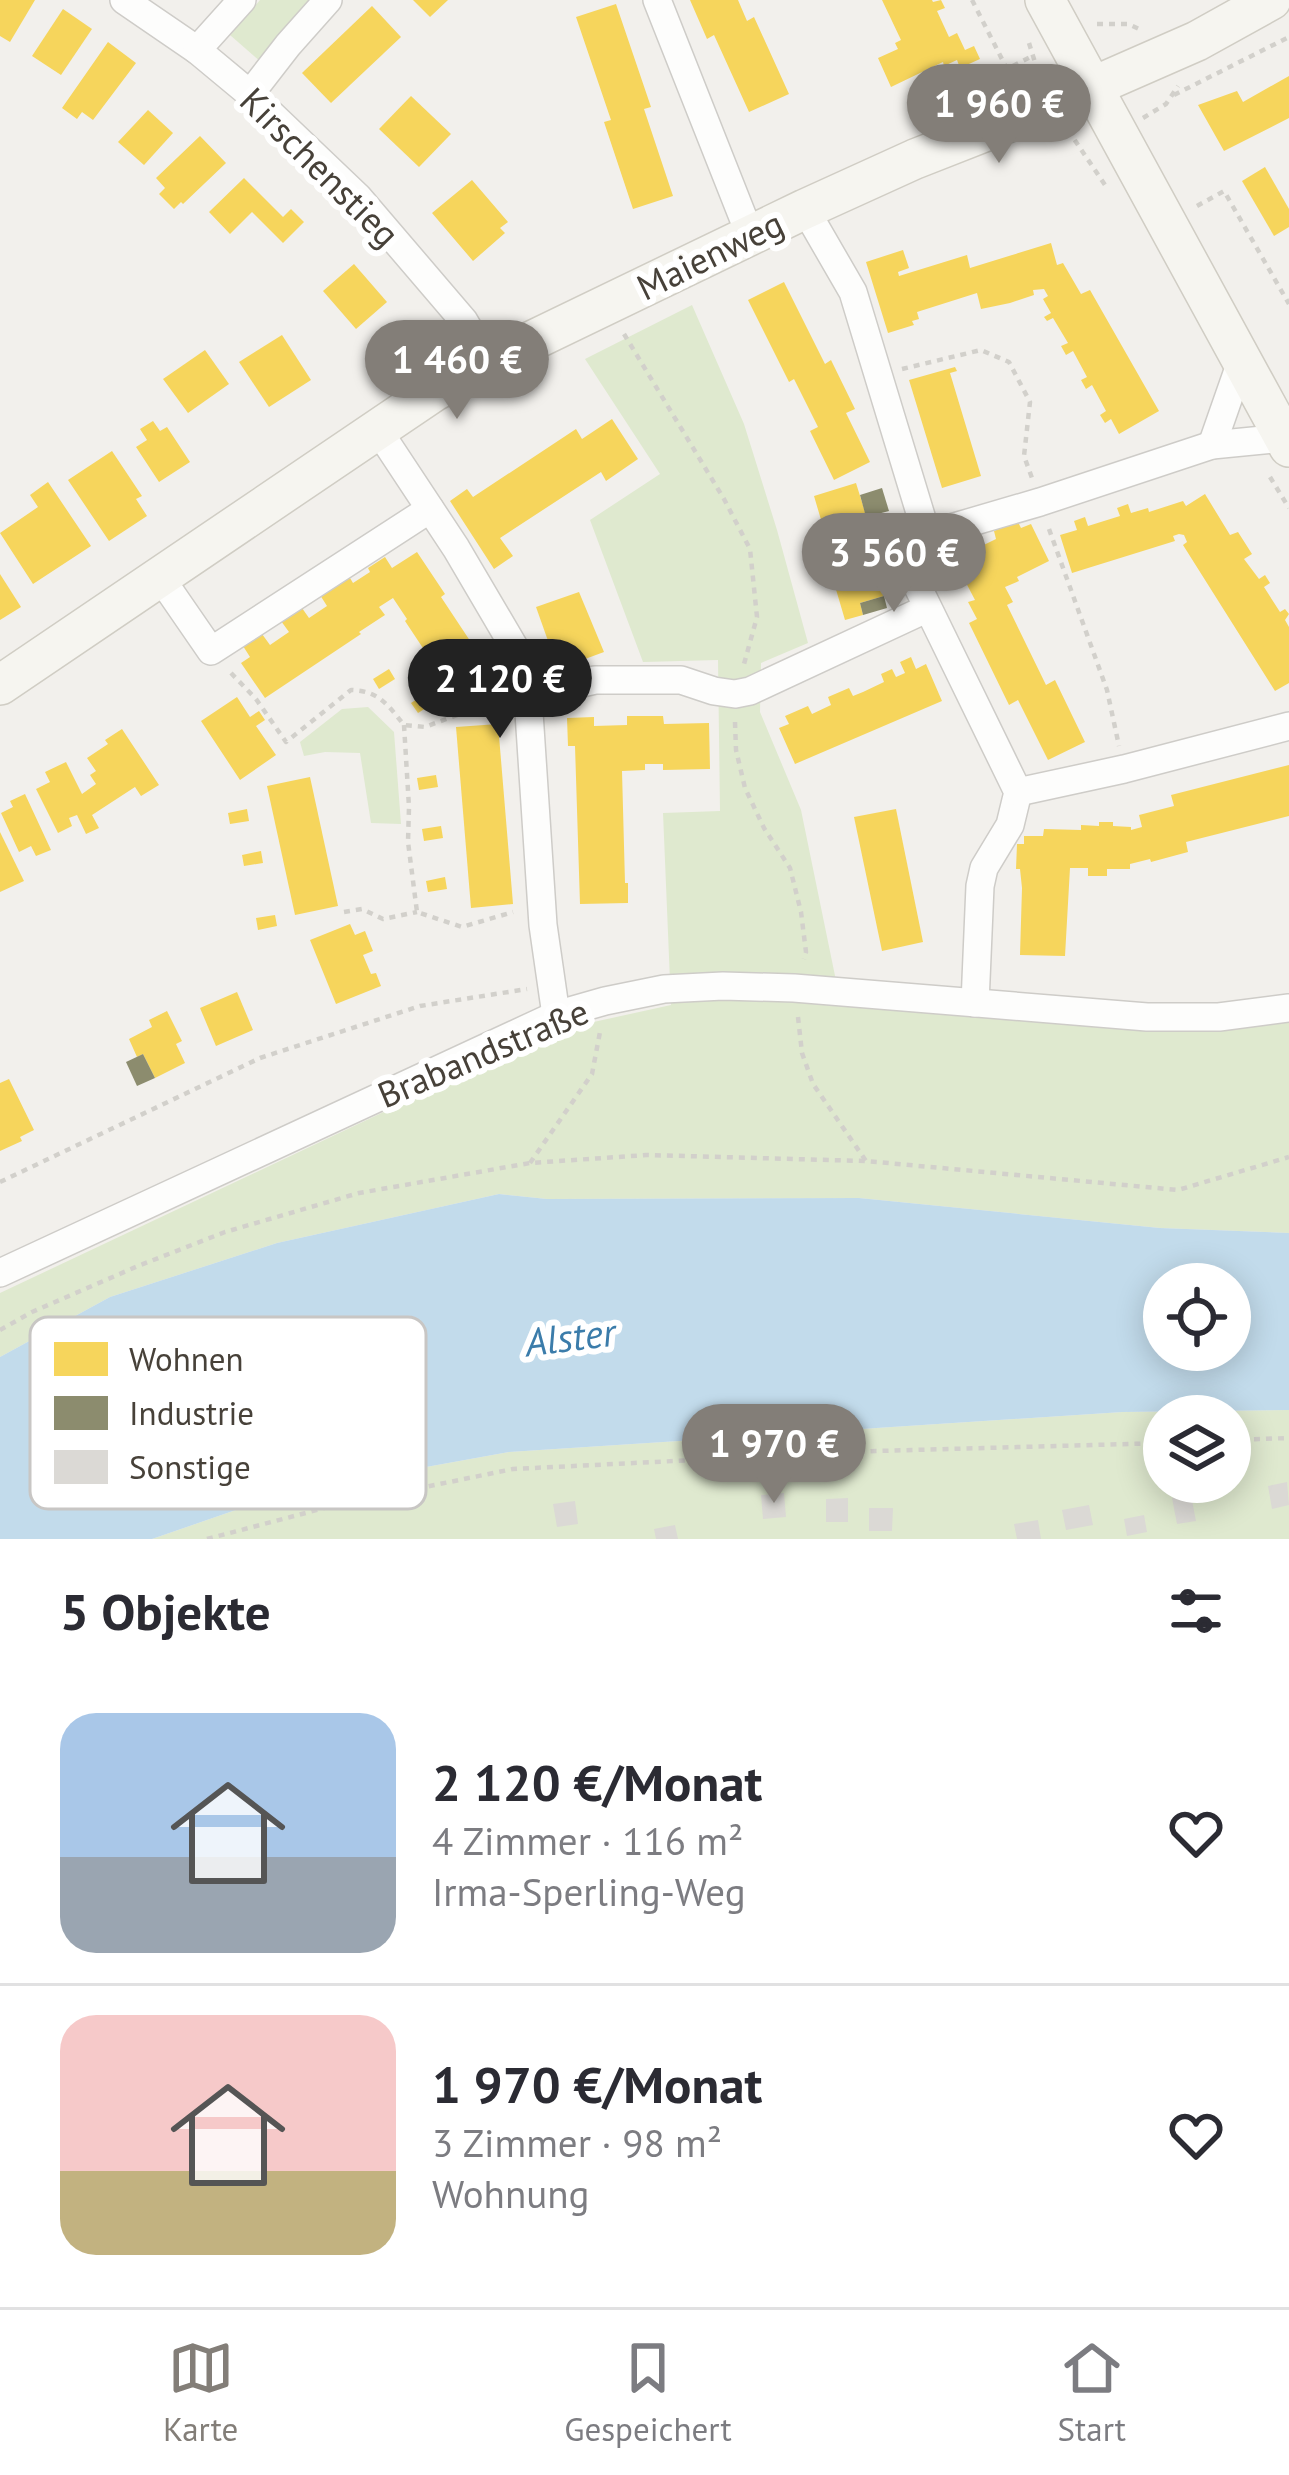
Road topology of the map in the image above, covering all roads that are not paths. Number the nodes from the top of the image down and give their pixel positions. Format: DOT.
graph roads {
  1 [pos="124,0"];
  2 [pos="242,0"];
  3 [pos="328,0"];
  4 [pos="657,0"];
  5 [pos="1046,0"];
  6 [pos="1271,0"];
  7 [pos="197,50"];
  8 [pos="1092,87"];
  9 [pos="250,94"];
  10 [pos="805,209"];
  11 [pos="750,235"];
  12 [pos="488,362"];
  13 [pos="1241,362"];
  14 [pos="378,430"];
  15 [pos="1286,442"];
  16 [pos="1212,445"];
  17 [pos="430,509"];
  18 [pos="925,529"];
  19 [pos="160,577"];
  20 [pos="926,609"];
  21 [pos="0,685"];
  22 [pos="529,699"];
  23 [pos="1289,726"];
  24 [pos="1018,792"];
  25 [pos="975,1003"];
  26 [pos="1289,1008"];
  27 [pos="556,1016"];
  28 [pos="0,1273"];
  1 -- 7 [label="street, Kirschenstieg"];
  2 -- 7 [label="street"];
  3 -- 9 [label="street"];
  4 -- 11 [label="street"];
  5 -- 8 [label="street"];
  6 -- 8 [label="street, Maienweg"];
  7 -- 9 [label="street, Kirschenstieg"];
  8 -- 10 [label="street, Maienweg"];
  8 -- 13 [label="street"];
  9 -- 12 [label="street, Kirschenstieg"];
  10 -- 11 [label="street, Maienweg"];
  10 -- 18 [label="street"];
  11 -- 12 [label="street, Maienweg"];
  12 -- 14 [label="street, Maienweg"];
  13 -- 15 [label="street"];
  13 -- 16 [label="street"];
  14 -- 17 [label="street"];
  14 -- 19 [label="street, Maienweg"];
  15 -- 16 [label="street"];
  16 -- 18 [label="street"];
  17 -- 19 [label="street"];
  17 -- 22 [label="street"];
  18 -- 20 [label="street"];
  19 -- 21 [label="street, Maienweg"];
  20 -- 22 [label="street"];
  20 -- 24 [label="street"];
  22 -- 27 [label="street"];
  23 -- 24 [label="street"];
  24 -- 25 [label="street"];
  25 -- 26 [label="street, Brabandstraße"];
  25 -- 27 [label="street, Brabandstraße"];
  27 -- 28 [label="street, Brabandstraße"];
}
